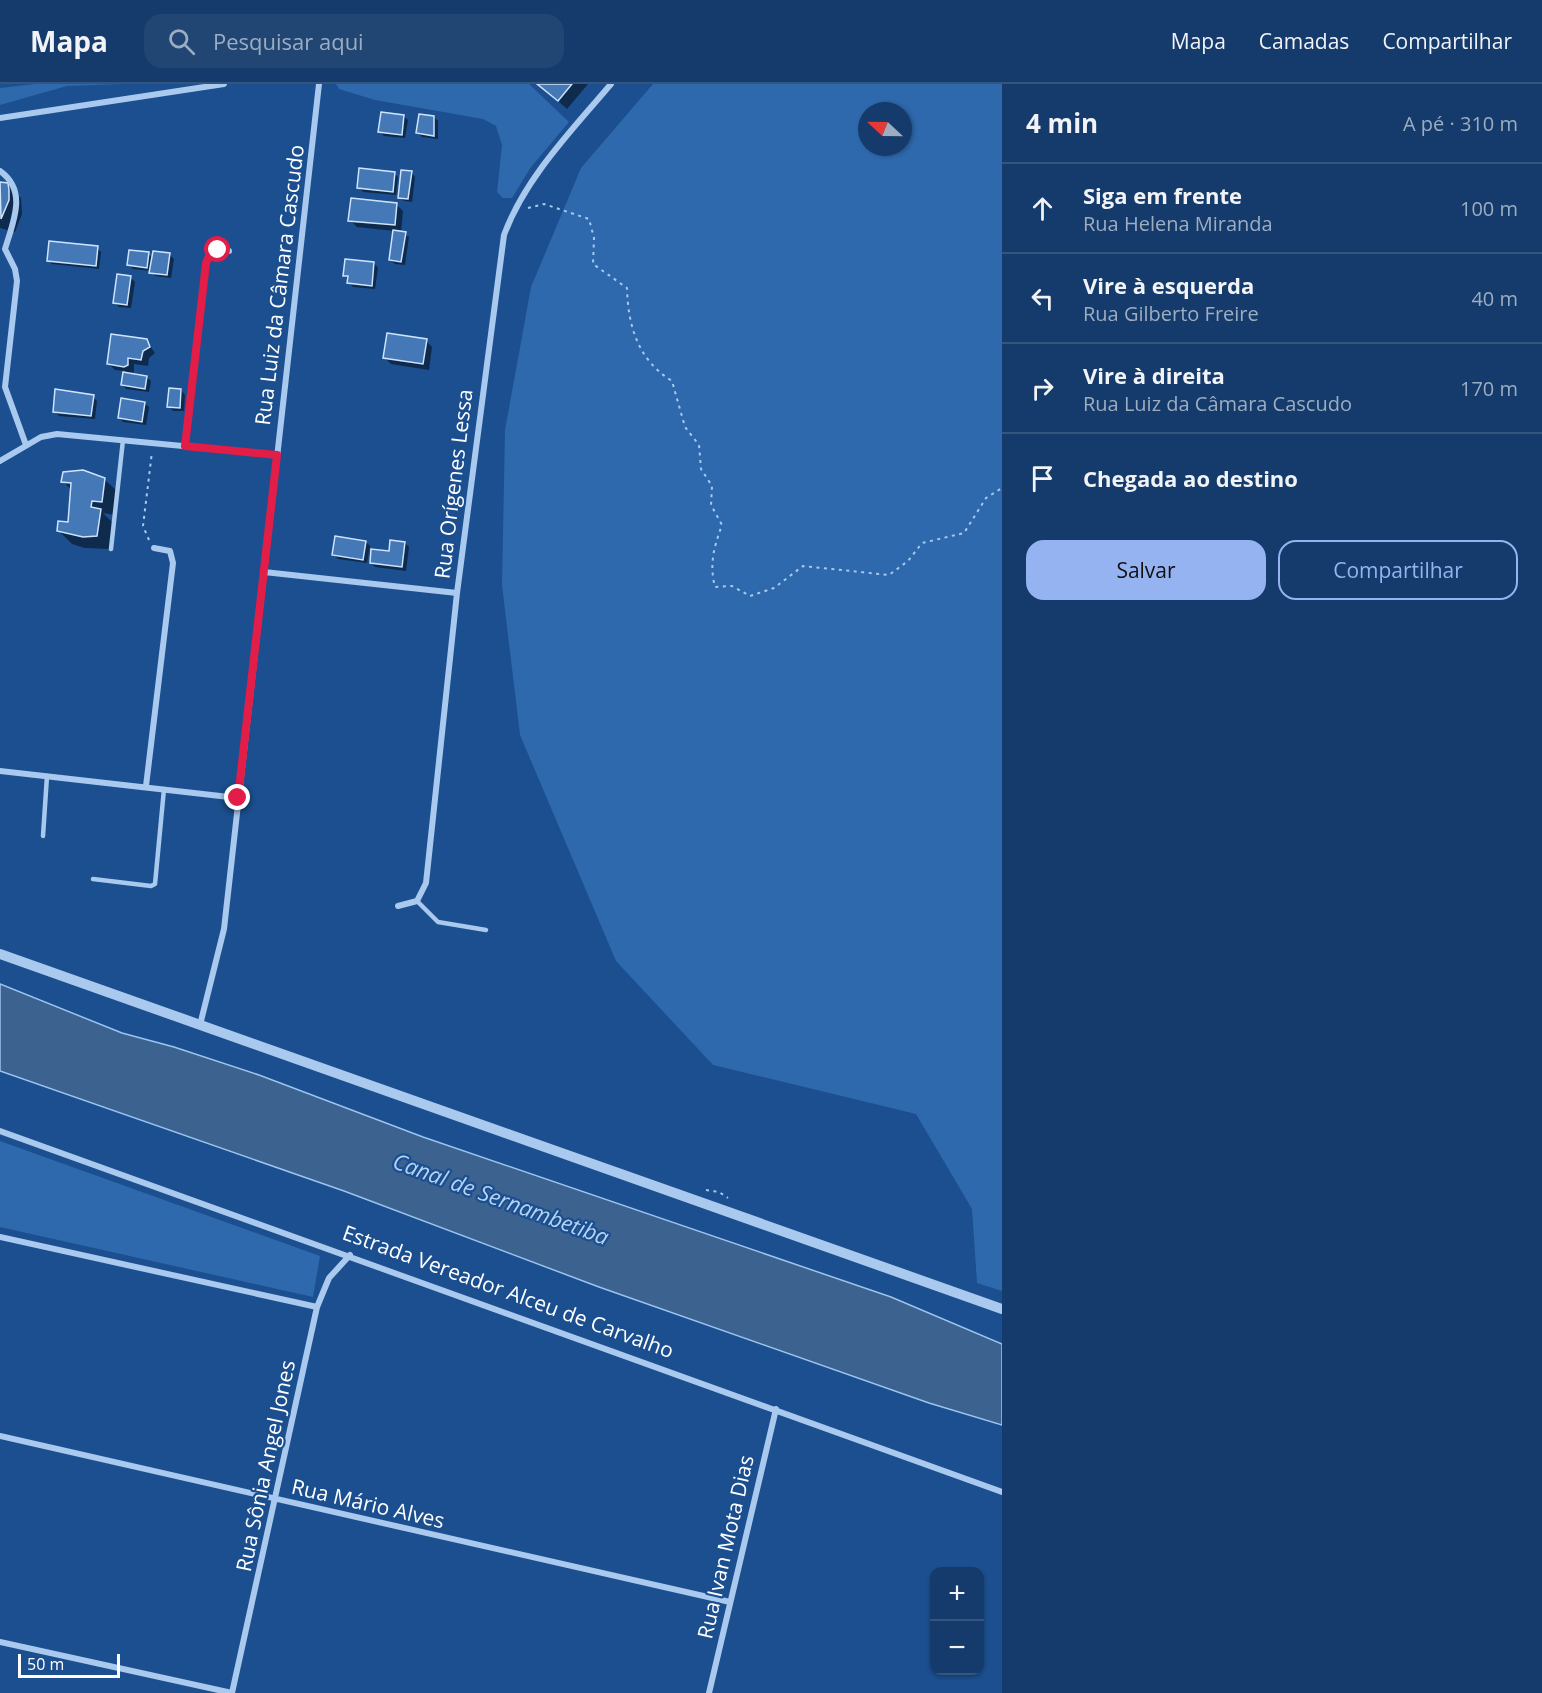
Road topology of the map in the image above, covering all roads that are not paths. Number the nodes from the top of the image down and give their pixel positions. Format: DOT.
graph roads {
  1 [pos="224,84"];
  2 [pos="319,84"];
  3 [pos="611,84"];
  4 [pos="0,118"];
  5 [pos="0,171"];
  6 [pos="230,252"];
  7 [pos="123,440"];
  8 [pos="26,445"];
  9 [pos="185,446"];
  10 [pos="277,455"];
  11 [pos="0,460"];
  12 [pos="154,548"];
  13 [pos="111,549"];
  14 [pos="264,572"];
  15 [pos="457,593"];
  16 [pos="0,771"];
  17 [pos="47,776"];
  18 [pos="146,786"];
  19 [pos="164,789"];
  20 [pos="238,798"];
  21 [pos="43,836"];
  22 [pos="93,879"];
  23 [pos="417,901"];
  24 [pos="398,906"];
  25 [pos="486,930"];
  26 [pos="0,954"];
  27 [pos="200,1025"];
  28 [pos="0,1131"];
  29 [pos="0,1236"];
  30 [pos="350,1256"];
  31 [pos="318,1307"];
  32 [pos="1002,1309"];
  33 [pos="776,1409"];
  34 [pos="0,1436"];
  35 [pos="1002,1492"];
  36 [pos="276,1501"];
  37 [pos="730,1602"];
  38 [pos="0,1642"];
  39 [pos="232,1693"];
  40 [pos="709,1693"];
  1 -- 4 [label="street"];
  2 -- 10 [label="street, Rua Luiz da Câmara Cascudo"];
  3 -- 15 [label="street, Rua Orígenes Lessa"];
  5 -- 8 [label="street"];
  6 -- 9 [label="street"];
  7 -- 8 [label="street"];
  7 -- 9 [label="street"];
  7 -- 13 [label="lane"];
  8 -- 11 [label="street"];
  9 -- 10 [label="street"];
  10 -- 14 [label="street, Rua Luiz da Câmara Cascudo"];
  12 -- 18 [label="street"];
  14 -- 15 [label="street"];
  14 -- 20 [label="street, Rua Luiz da Câmara Cascudo"];
  15 -- 23 [label="street, Rua Orígenes Lessa"];
  16 -- 17 [label="street"];
  17 -- 18 [label="street"];
  17 -- 21 [label="lane"];
  18 -- 19 [label="street"];
  19 -- 20 [label="street"];
  19 -- 22 [label="lane"];
  20 -- 27 [label="street, Rua Luiz da Câmara Cascudo"];
  23 -- 24 [label="street"];
  23 -- 25 [label="lane"];
  26 -- 27 [label="street"];
  27 -- 32 [label="street"];
  28 -- 30 [label="street, Estrada Vereador Alceu de Carvalho"];
  29 -- 31 [label="street"];
  30 -- 31 [label="street, Rua Sônia Angel Jones"];
  30 -- 33 [label="street, Estrada Vereador Alceu de Carvalho"];
  31 -- 36 [label="street, Rua Sônia Angel Jones"];
  33 -- 35 [label="street, Estrada Vereador Alceu de Carvalho"];
  33 -- 37 [label="street, Rua Ivan Mota Dias"];
  34 -- 36 [label="street, Rua Mário Alves"];
  36 -- 37 [label="street, Rua Mário Alves"];
  36 -- 39 [label="street, Rua Sônia Angel Jones"];
  37 -- 40 [label="street, Rua Ivan Mota Dias"];
  38 -- 39 [label="street"];
}
